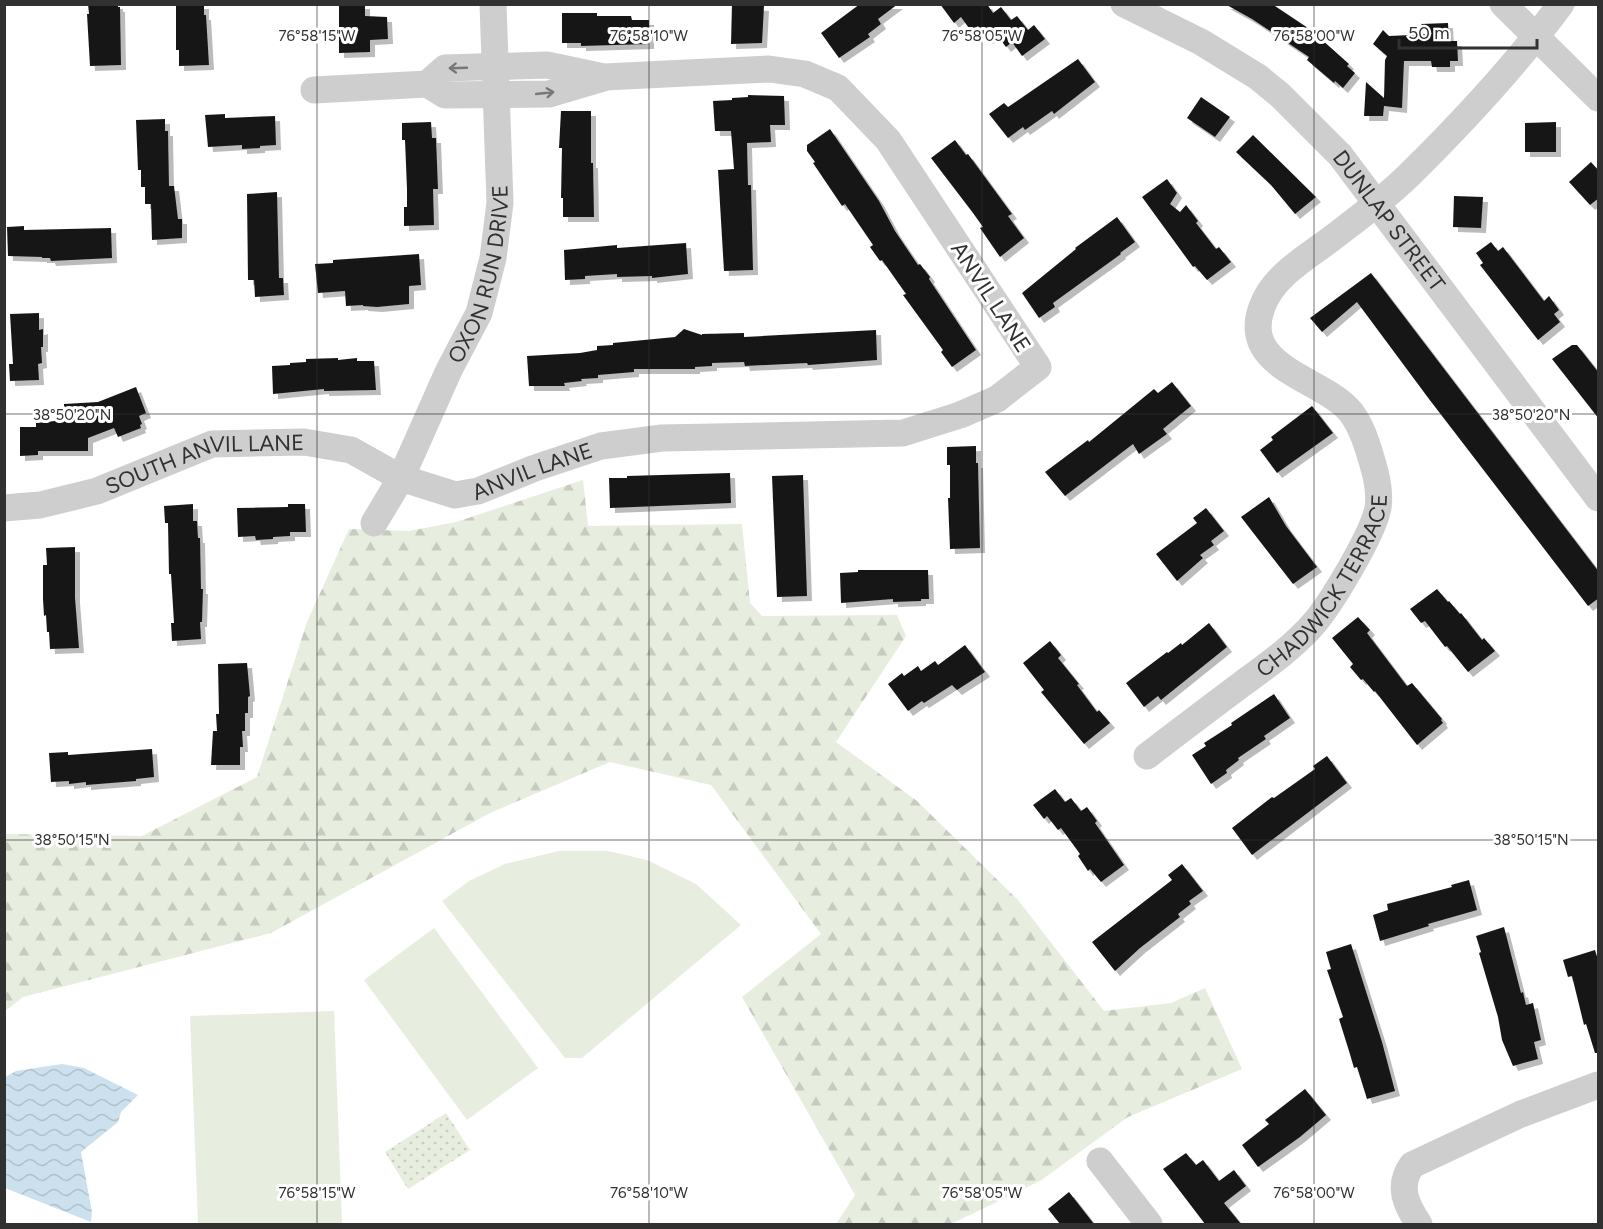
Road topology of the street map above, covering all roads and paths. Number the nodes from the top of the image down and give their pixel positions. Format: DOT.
graph roads {
  1 [pos="493,4"];
  2 [pos="1124,4"];
  3 [pos="1503,4"];
  4 [pos="1561,4"];
  5 [pos="1537,36"];
  6 [pos="496,67"];
  7 [pos="604,77"];
  8 [pos="426,84"];
  9 [pos="314,90"];
  10 [pos="496,95"];
  11 [pos="1599,98"];
  12 [pos="1378,203"];
  13 [pos="401,478"];
  14 [pos="1599,498"];
  15 [pos="4,508"];
  16 [pos="374,523"];
  17 [pos="1147,756"];
  18 [pos="1599,1085"];
  19 [pos="1100,1161"];
  20 [pos="1149,1224"];
  21 [pos="1419,1224"];
  1 -- 6 [label="street, OXON RUN DRIVE"];
  2 -- 12 [label="street, DUNLAP STREET"];
  3 -- 5 [label="street"];
  4 -- 5 [label="street, CHADWICK TERRACE"];
  5 -- 11 [label="street"];
  5 -- 12 [label="street, CHADWICK TERRACE"];
  6 -- 7 [label="street, ANVIL LANE"];
  6 -- 8 [label="street, ANVIL LANE, one-way"];
  6 -- 10 [label="street, OXON RUN DRIVE"];
  10 -- 7 [label="street, one-way"];
  7 -- 13 [label="street, ANVIL LANE"];
  8 -- 9 [label="street"];
  8 -- 10 [label="street"];
  10 -- 13 [label="street, OXON RUN DRIVE"];
  12 -- 14 [label="street, DUNLAP STREET"];
  12 -- 17 [label="street, CHADWICK TERRACE"];
  13 -- 15 [label="street, SOUTH ANVIL LANE"];
  13 -- 16 [label="street, OXON RUN DRIVE"];
  18 -- 21 [label="street"];
  19 -- 20 [label="street"];
}
